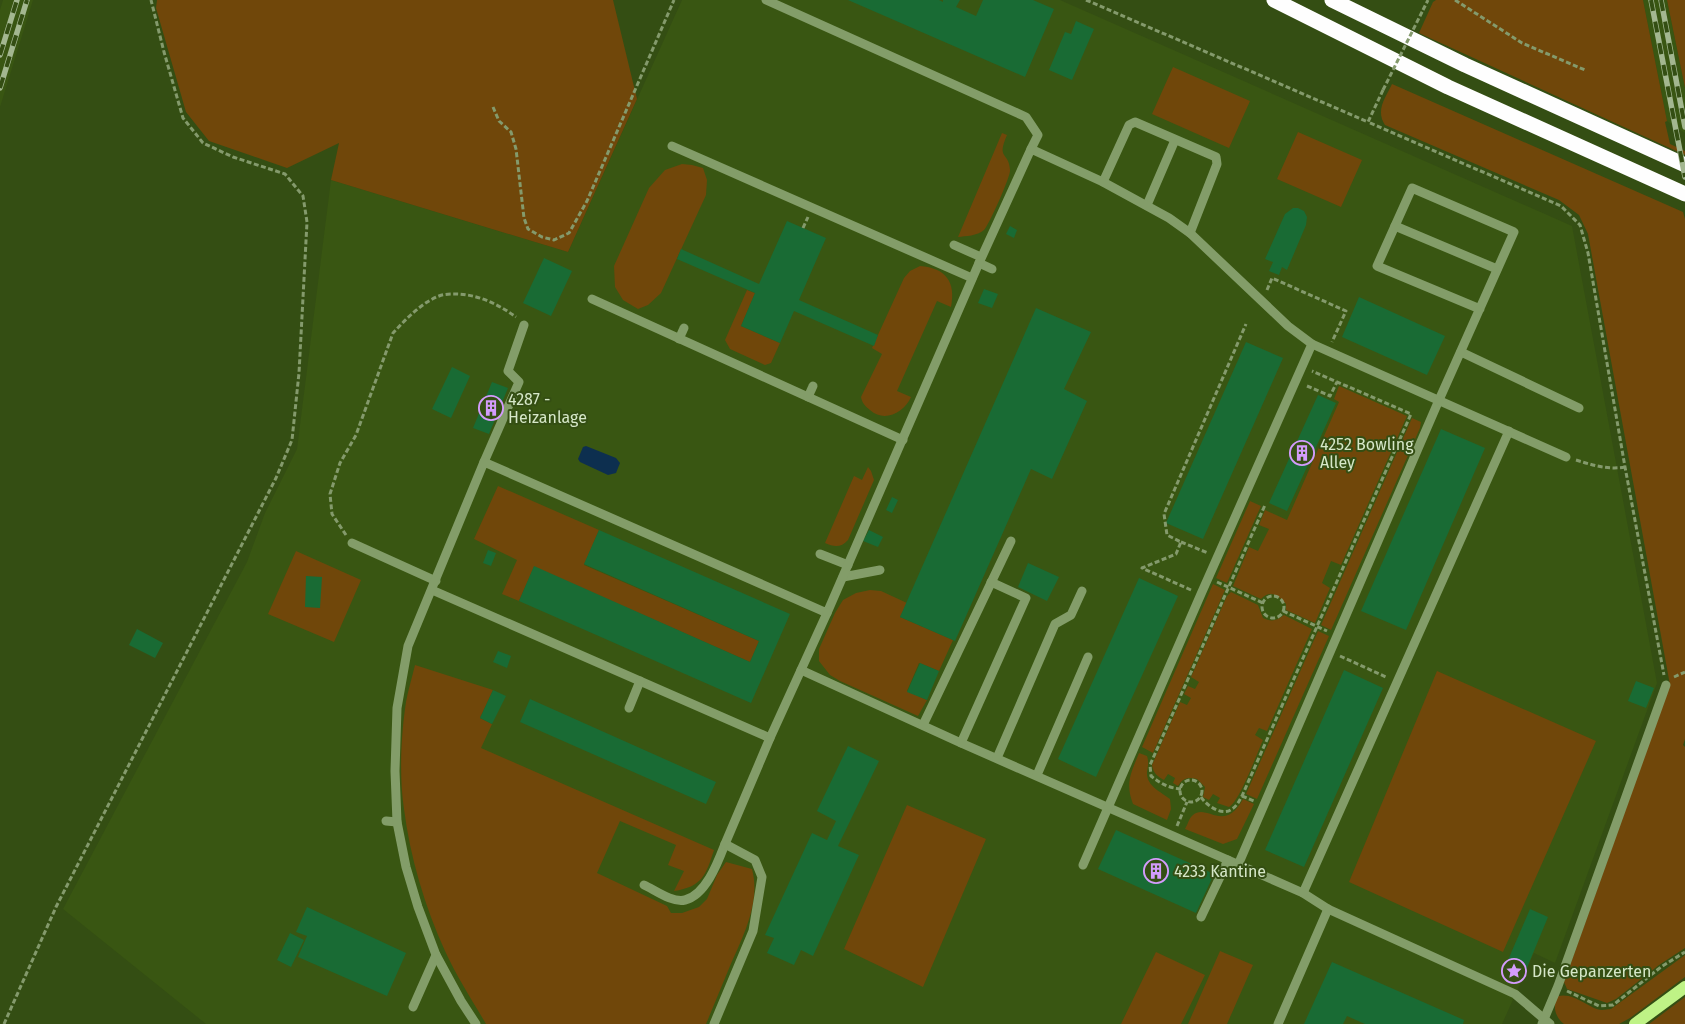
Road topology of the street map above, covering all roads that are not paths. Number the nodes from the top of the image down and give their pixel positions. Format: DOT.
graph roads {
  1 [pos="766,0"];
  2 [pos="1274,0"];
  3 [pos="1332,0"];
  4 [pos="1175,140"];
  5 [pos="672,146"];
  6 [pos="1031,149"];
  7 [pos="1685,165"];
  8 [pos="1103,182"];
  9 [pos="1685,194"];
  10 [pos="1147,205"];
  11 [pos="1395,226"];
  12 [pos="1190,233"];
  13 [pos="954,245"];
  14 [pos="980,260"];
  15 [pos="992,269"];
  16 [pos="1497,270"];
  17 [pos="972,278"];
  18 [pos="592,299"];
  19 [pos="1480,309"];
  20 [pos="524,325"];
  21 [pos="684,328"];
  22 [pos="679,338"];
  23 [pos="1312,344"];
  24 [pos="1462,352"];
  25 [pos="813,386"];
  26 [pos="808,397"];
  27 [pos="1439,400"];
  28 [pos="1579,408"];
  29 [pos="1509,431"];
  30 [pos="903,440"];
  31 [pos="1566,457"];
  32 [pos="484,462"];
  33 [pos="1011,540"];
  34 [pos="352,543"];
  35 [pos="820,554"];
  36 [pos="848,565"];
  37 [pos="880,570"];
  38 [pos="843,577"];
  39 [pos="991,582"];
  40 [pos="434,585"];
  41 [pos="1082,590"];
  42 [pos="827,613"];
  43 [pos="1088,657"];
  44 [pos="801,670"];
  45 [pos="640,681"];
  46 [pos="1666,685"];
  47 [pos="628,708"];
  48 [pos="923,726"];
  49 [pos="770,738"];
  50 [pos="961,743"];
  51 [pos="997,758"];
  52 [pos="1036,775"];
  53 [pos="1109,807"];
  54 [pos="386,822"];
  55 [pos="397,822"];
  56 [pos="726,844"];
  57 [pos="1228,860"];
  58 [pos="1083,865"];
  59 [pos="1238,865"];
  60 [pos="644,885"];
  61 [pos="1303,894"];
  62 [pos="1328,909"];
  63 [pos="1201,917"];
  64 [pos="436,955"];
  65 [pos="1685,986"];
  66 [pos="413,1007"];
  67 [pos="1545,1022"];
  68 [pos="476,1024"];
  69 [pos="714,1024"];
  70 [pos="1278,1024"];
  71 [pos="1636,1024"];
  1 -- 6 [label="street"];
  2 -- 9 [label="highway"];
  3 -- 7 [label="highway"];
  4 -- 8 [label="street"];
  4 -- 10 [label="street"];
  4 -- 12 [label="street"];
  5 -- 17 [label="street"];
  6 -- 8 [label="street"];
  6 -- 14 [label="street"];
  8 -- 10 [label="street"];
  10 -- 12 [label="street"];
  11 -- 16 [label="street"];
  11 -- 16 [label="street"];
  11 -- 19 [label="street"];
  12 -- 23 [label="street"];
  13 -- 14 [label="street"];
  14 -- 15 [label="street"];
  14 -- 17 [label="street"];
  16 -- 19 [label="street"];
  17 -- 30 [label="street"];
  18 -- 22 [label="street"];
  19 -- 24 [label="street"];
  20 -- 32 [label="street"];
  21 -- 22 [label="street"];
  22 -- 26 [label="street"];
  23 -- 27 [label="street"];
  23 -- 53 [label="street"];
  24 -- 27 [label="street"];
  24 -- 28 [label="street"];
  25 -- 26 [label="street"];
  26 -- 30 [label="street"];
  27 -- 29 [label="street"];
  27 -- 59 [label="street"];
  29 -- 31 [label="street"];
  29 -- 61 [label="street"];
  30 -- 36 [label="street"];
  32 -- 40 [label="street"];
  32 -- 42 [label="street"];
  33 -- 39 [label="street"];
  34 -- 40 [label="street"];
  35 -- 36 [label="street"];
  36 -- 38 [label="street"];
  37 -- 38 [label="street"];
  38 -- 42 [label="street"];
  39 -- 48 [label="street"];
  39 -- 50 [label="street"];
  40 -- 45 [label="street"];
  40 -- 55 [label="street"];
  41 -- 51 [label="street"];
  42 -- 44 [label="street"];
  43 -- 52 [label="street"];
  44 -- 48 [label="street"];
  44 -- 49 [label="street"];
  45 -- 47 [label="street"];
  45 -- 49 [label="street"];
  46 -- 67 [label="street"];
  48 -- 50 [label="street"];
  49 -- 56 [label="street"];
  50 -- 51 [label="street"];
  51 -- 52 [label="street"];
  52 -- 53 [label="street"];
  53 -- 57 [label="street"];
  53 -- 58 [label="street"];
  54 -- 55 [label="street"];
  55 -- 64 [label="street"];
  56 -- 60 [label="street"];
  56 -- 69 [label="street"];
  57 -- 59 [label="street"];
  57 -- 63 [label="street"];
  59 -- 61 [label="street"];
  61 -- 62 [label="street"];
  62 -- 67 [label="street"];
  62 -- 70 [label="street"];
  64 -- 66 [label="street"];
  64 -- 68 [label="street"];
  65 -- 71 [label="main road"];
}
